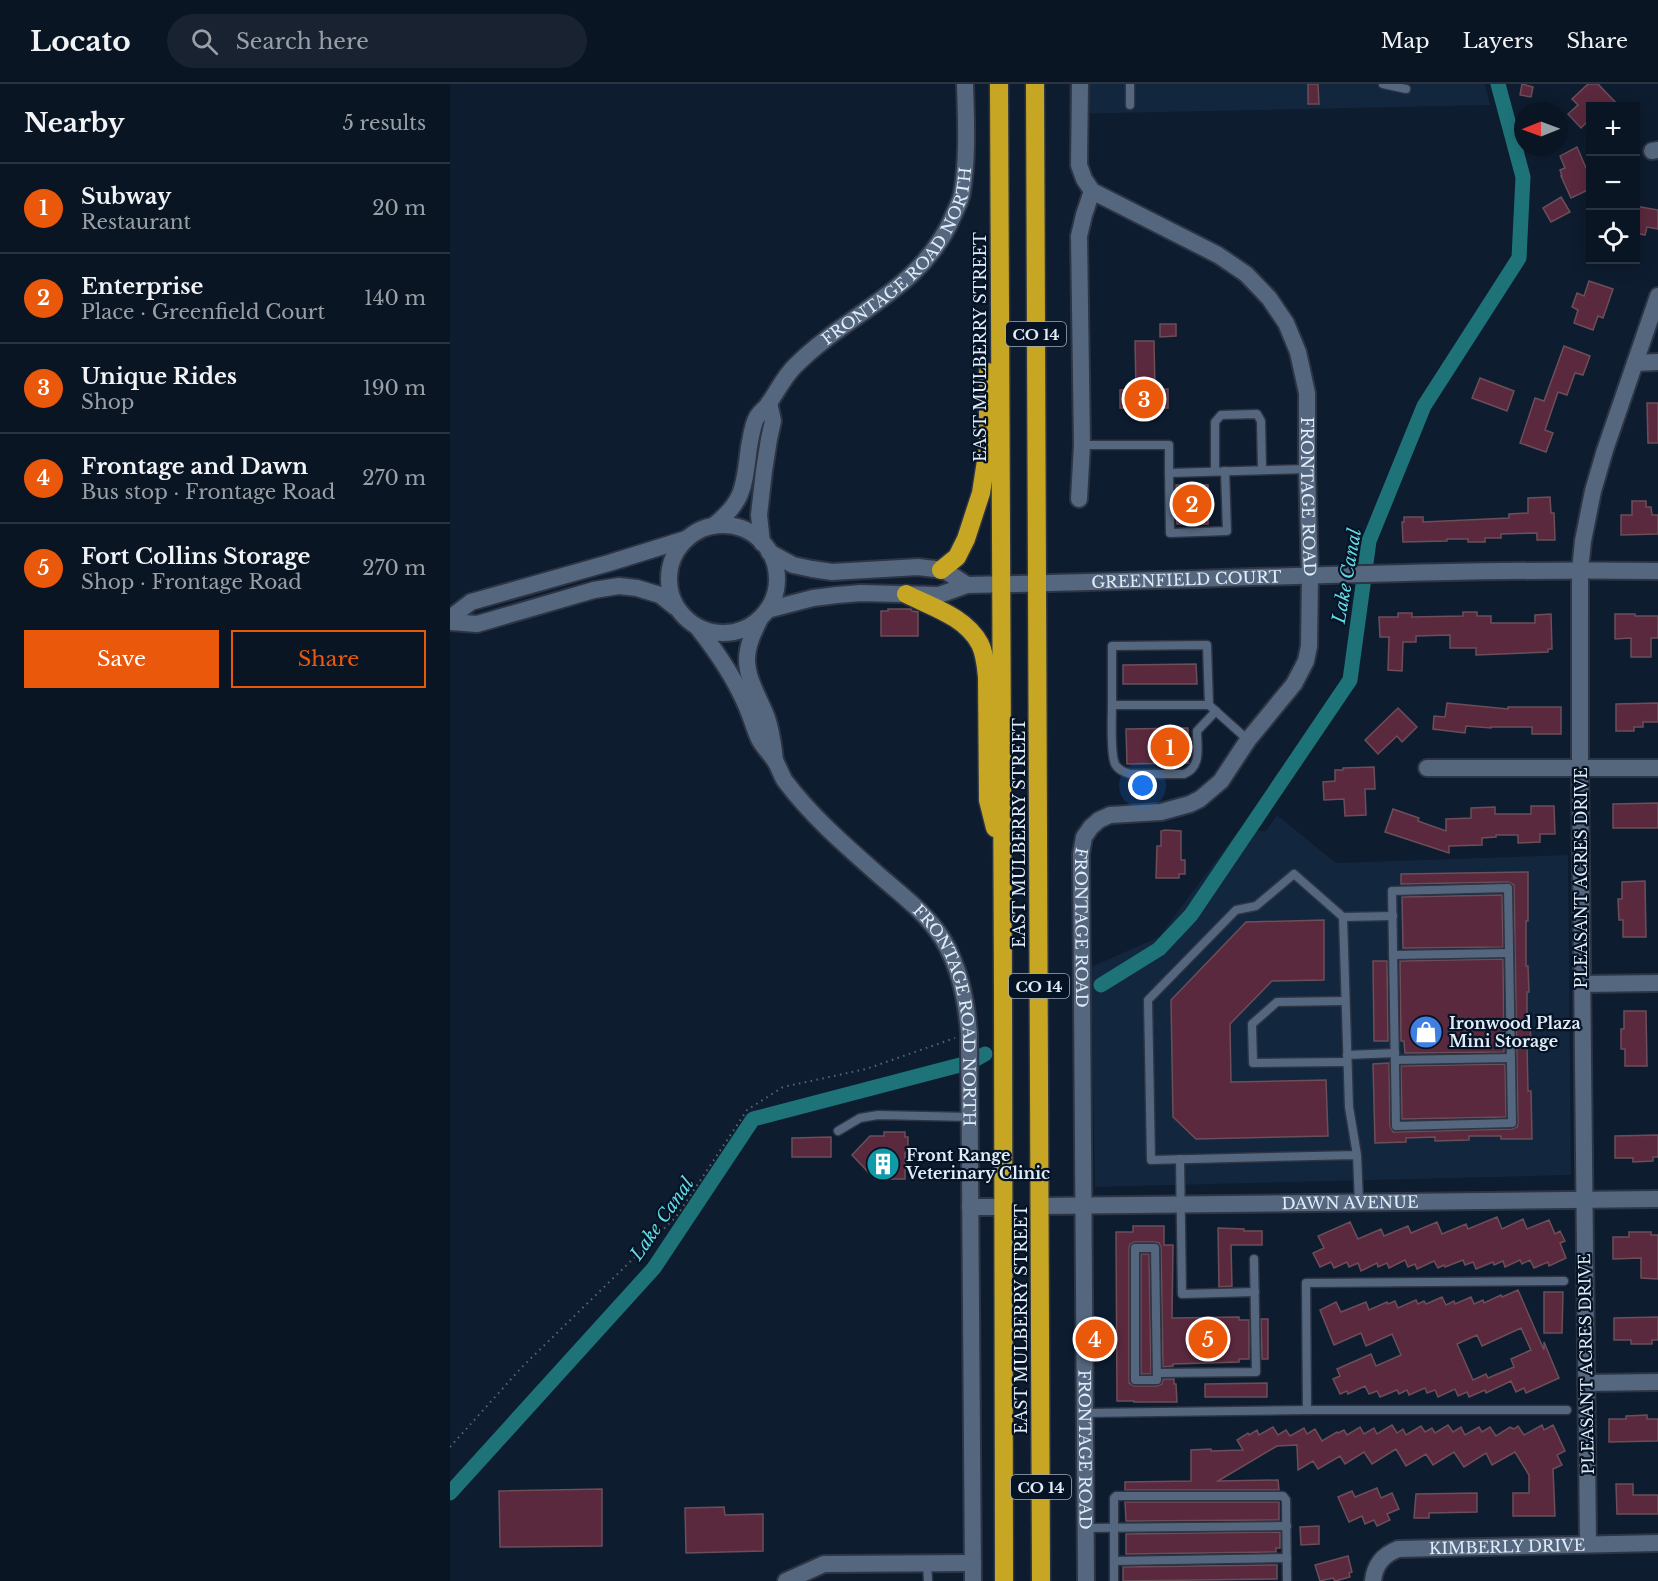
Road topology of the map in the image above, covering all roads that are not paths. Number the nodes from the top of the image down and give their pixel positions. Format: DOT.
graph roads {
  1 [pos="965,84"];
  2 [pos="999,84"];
  3 [pos="1035,84"];
  4 [pos="1080,84"];
  5 [pos="1130,84"];
  6 [pos="1383,84"];
  7 [pos="1406,89"];
  8 [pos="1130,105"];
  9 [pos="1092,191"];
  10 [pos="1658,296"];
  11 [pos="1000,297"];
  12 [pos="1635,363"];
  13 [pos="1658,363"];
  14 [pos="769,403"];
  15 [pos="1082,445"];
  16 [pos="1307,469"];
  17 [pos="1262,470"];
  18 [pos="1215,471"];
  19 [pos="1225,471"];
  20 [pos="1169,473"];
  21 [pos="1079,499"];
  22 [pos="713,526"];
  23 [pos="686,539"];
  24 [pos="766,547"];
  25 [pos="941,570"];
  26 [pos="1580,570"];
  27 [pos="1658,571"];
  28 [pos="1310,576"];
  29 [pos="1001,584"];
  30 [pos="1037,584"];
  31 [pos="967,585"];
  32 [pos="906,594"];
  33 [pos="677,608"];
  34 [pos="764,614"];
  35 [pos="450,620"];
  36 [pos="698,628"];
  37 [pos="1112,705"];
  38 [pos="1213,708"];
  39 [pos="1248,740"];
  40 [pos="775,761"];
  41 [pos="1427,768"];
  42 [pos="1658,768"];
  43 [pos="1580,769"];
  44 [pos="1003,859"];
  45 [pos="1392,915"];
  46 [pos="1343,917"];
  47 [pos="1509,953"];
  48 [pos="1393,956"];
  49 [pos="1658,983"];
  50 [pos="1582,984"];
  51 [pos="1345,1001"];
  52 [pos="1395,1057"];
  53 [pos="1347,1058"];
  54 [pos="1511,1058"];
  55 [pos="970,1117"];
  56 [pos="838,1131"];
  57 [pos="1357,1155"];
  58 [pos="1180,1159"];
  59 [pos="1658,1199"];
  60 [pos="1584,1200"];
  61 [pos="1359,1202"];
  62 [pos="1182,1204"];
  63 [pos="1083,1205"];
  64 [pos="1041,1206"];
  65 [pos="970,1207"];
  66 [pos="1004,1207"];
  67 [pos="1254,1259"];
  68 [pos="1564,1281"];
  69 [pos="1255,1292"];
  70 [pos="1157,1373"];
  71 [pos="1658,1382"];
  72 [pos="1586,1383"];
  73 [pos="1307,1410"];
  74 [pos="1567,1410"];
  75 [pos="1085,1413"];
  76 [pos="1287,1526"];
  77 [pos="1086,1527"];
  78 [pos="1114,1528"];
  79 [pos="1658,1543"];
  80 [pos="1588,1544"];
  81 [pos="1287,1558"];
  82 [pos="1114,1561"];
  83 [pos="973,1563"];
  84 [pos="927,1564"];
  85 [pos="786,1581"];
  86 [pos="928,1581"];
  87 [pos="973,1581"];
  88 [pos="1004,1581"];
  89 [pos="1041,1581"];
  90 [pos="1086,1581"];
  91 [pos="1114,1581"];
  92 [pos="1287,1581"];
  93 [pos="1373,1581"];
  1 -- 14 [label="street, FRONTAGE ROAD NORTH"];
  2 -- 11 [label="highway, EAST MULBERRY STREET / CO 14"];
  3 -- 30 [label="highway, EAST MULBERRY STREET / CO 14"];
  4 -- 9 [label="street"];
  5 -- 8 [label="lane"];
  6 -- 7 [label="lane"];
  9 -- 15 [label="street"];
  9 -- 16 [label="street, FRONTAGE ROAD"];
  10 -- 12 [label="street, PLEASANT ACRES DRIVE"];
  11 -- 25 [label="highway"];
  11 -- 29 [label="highway, EAST MULBERRY STREET / CO 14"];
  12 -- 13 [label="street"];
  12 -- 26 [label="street, PLEASANT ACRES DRIVE"];
  14 -- 22 [label="street, FRONTAGE ROAD NORTH"];
  14 -- 24 [label="street"];
  15 -- 20 [label="lane"];
  15 -- 21 [label="street"];
  16 -- 17 [label="lane"];
  16 -- 28 [label="street, FRONTAGE ROAD"];
  17 -- 18 [label="lane"];
  17 -- 19 [label="lane"];
  18 -- 19 [label="lane"];
  18 -- 20 [label="lane"];
  19 -- 20 [label="lane"];
  22 -- 23 [label="street"];
  22 -- 24 [label="street"];
  23 -- 33 [label="street"];
  23 -- 35 [label="street"];
  24 -- 25 [label="street"];
  24 -- 34 [label="street"];
  25 -- 31 [label="street"];
  26 -- 27 [label="street, GREENFIELD COURT"];
  26 -- 28 [label="street, GREENFIELD COURT"];
  26 -- 43 [label="street, PLEASANT ACRES DRIVE"];
  28 -- 30 [label="street, GREENFIELD COURT"];
  28 -- 39 [label="street, FRONTAGE ROAD"];
  29 -- 30 [label="street, GREENFIELD COURT"];
  29 -- 31 [label="street, GREENFIELD COURT"];
  29 -- 44 [label="highway, EAST MULBERRY STREET / CO 14"];
  30 -- 64 [label="highway, EAST MULBERRY STREET / CO 14"];
  31 -- 32 [label="street"];
  32 -- 34 [label="street"];
  32 -- 44 [label="highway"];
  33 -- 35 [label="street"];
  33 -- 36 [label="street"];
  34 -- 36 [label="street"];
  34 -- 40 [label="street"];
  36 -- 40 [label="street, FRONTAGE ROAD NORTH"];
  37 -- 38 [label="lane"];
  37 -- 38 [label="lane"];
  37 -- 38 [label="lane"];
  38 -- 39 [label="lane"];
  39 -- 63 [label="street, FRONTAGE ROAD"];
  40 -- 55 [label="street, FRONTAGE ROAD NORTH"];
  41 -- 43 [label="street"];
  42 -- 43 [label="street"];
  43 -- 50 [label="street, PLEASANT ACRES DRIVE"];
  44 -- 66 [label="highway, EAST MULBERRY STREET / CO 14"];
  45 -- 46 [label="lane"];
  45 -- 47 [label="lane"];
  45 -- 48 [label="lane"];
  46 -- 51 [label="lane"];
  46 -- 58 [label="lane"];
  47 -- 48 [label="lane"];
  47 -- 54 [label="lane"];
  48 -- 52 [label="lane"];
  49 -- 50 [label="street"];
  50 -- 60 [label="street, PLEASANT ACRES DRIVE"];
  51 -- 53 [label="lane"];
  51 -- 53 [label="lane"];
  52 -- 53 [label="lane"];
  52 -- 54 [label="lane"];
  52 -- 54 [label="lane"];
  53 -- 57 [label="lane"];
  55 -- 56 [label="lane"];
  55 -- 65 [label="street, FRONTAGE ROAD NORTH"];
  57 -- 58 [label="lane"];
  57 -- 61 [label="lane"];
  58 -- 62 [label="lane"];
  59 -- 60 [label="street, DAWN AVENUE"];
  60 -- 61 [label="street, DAWN AVENUE"];
  60 -- 72 [label="street, PLEASANT ACRES DRIVE"];
  61 -- 62 [label="street, DAWN AVENUE"];
  62 -- 63 [label="street, DAWN AVENUE"];
  62 -- 69 [label="lane"];
  63 -- 64 [label="street, DAWN AVENUE"];
  63 -- 75 [label="street, FRONTAGE ROAD"];
  64 -- 89 [label="highway, EAST MULBERRY STREET / CO 14"];
  65 -- 66 [label="street"];
  65 -- 83 [label="street, FRONTAGE ROAD NORTH"];
  66 -- 88 [label="highway, EAST MULBERRY STREET / CO 14"];
  67 -- 69 [label="lane"];
  68 -- 73 [label="lane"];
  69 -- 70 [label="lane"];
  70 -- 70 [label="lane"];
  71 -- 72 [label="street"];
  72 -- 80 [label="street, PLEASANT ACRES DRIVE"];
  73 -- 74 [label="lane"];
  73 -- 75 [label="lane"];
  75 -- 77 [label="street, FRONTAGE ROAD"];
  76 -- 78 [label="lane"];
  76 -- 78 [label="lane"];
  76 -- 81 [label="lane"];
  77 -- 78 [label="lane"];
  77 -- 90 [label="street, FRONTAGE ROAD"];
  78 -- 82 [label="lane"];
  79 -- 80 [label="street, KIMBERLY DRIVE"];
  80 -- 93 [label="street, KIMBERLY DRIVE"];
  81 -- 82 [label="lane"];
  81 -- 92 [label="lane"];
  82 -- 91 [label="lane"];
  83 -- 84 [label="street"];
  83 -- 87 [label="street, FRONTAGE ROAD NORTH"];
  84 -- 85 [label="street"];
  84 -- 86 [label="lane"];
}
